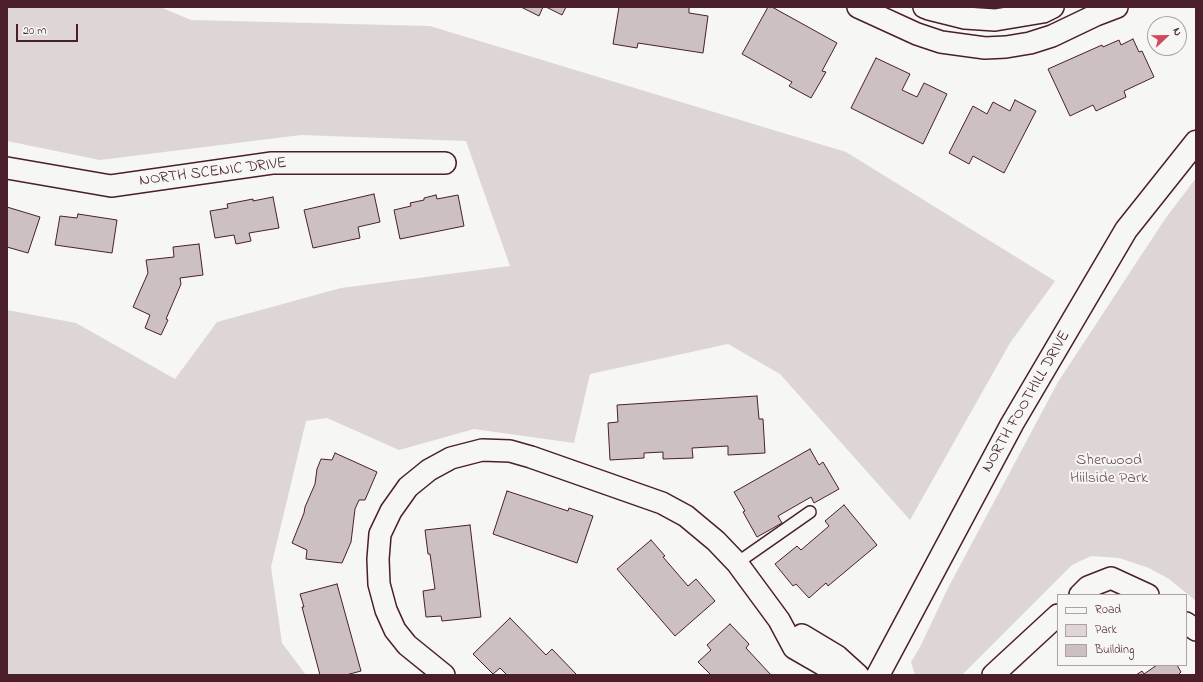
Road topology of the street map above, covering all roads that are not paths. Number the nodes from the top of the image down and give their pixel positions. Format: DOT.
graph roads {
  1 [pos="858,7"];
  2 [pos="924,7"];
  3 [pos="1053,7"];
  4 [pos="1117,7"];
  5 [pos="1196,142"];
  6 [pos="445,163"];
  7 [pos="7,168"];
  8 [pos="810,512"];
  9 [pos="737,563"];
  10 [pos="1081,594"];
  11 [pos="1146,594"];
  12 [pos="1057,616"];
  13 [pos="779,620"];
  14 [pos="1187,624"];
  15 [pos="1196,630"];
  16 [pos="444,675"];
  17 [pos="841,675"];
  18 [pos="858,675"];
  19 [pos="878,675"];
  20 [pos="993,675"];
  1 -- 4 [label="street"];
  2 -- 3 [label="street"];
  5 -- 19 [label="street, NORTH FOOTHILL DRIVE"];
  6 -- 7 [label="street, NORTH SCENIC DRIVE"];
  8 -- 9 [label="lane"];
  9 -- 13 [label="street"];
  9 -- 16 [label="street"];
  10 -- 11 [label="street"];
  12 -- 20 [label="street"];
  13 -- 17 [label="street"];
  13 -- 18 [label="street"];
  14 -- 15 [label="street"];
}
